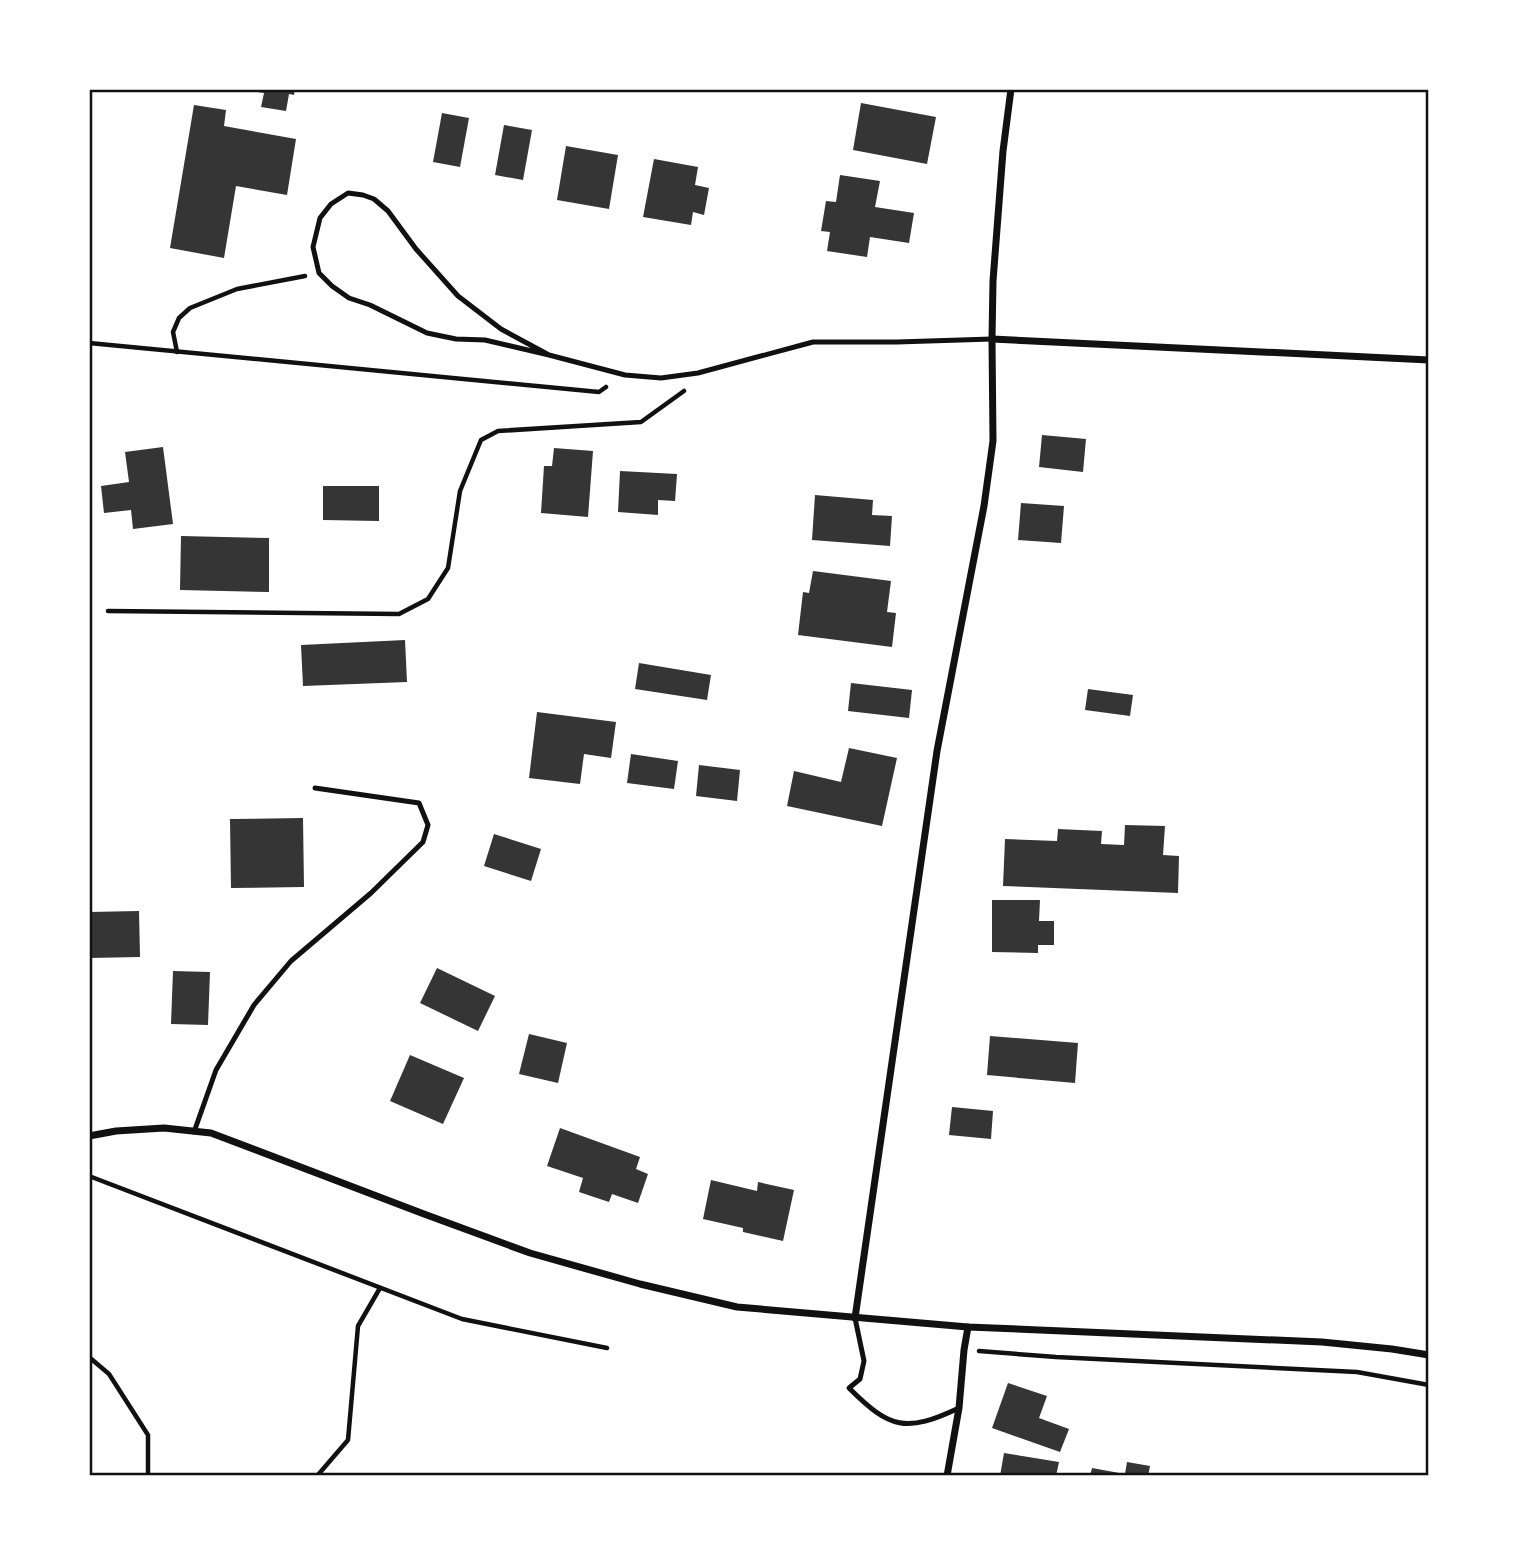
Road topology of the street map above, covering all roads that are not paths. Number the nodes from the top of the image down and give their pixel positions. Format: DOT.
graph roads {
  1 [pos="1012,89"];
  2 [pos="992,339"];
  3 [pos="549,355"];
  4 [pos="1429,360"];
  5 [pos="315,788"];
  6 [pos="194,1132"];
  7 [pos="89,1136"];
  8 [pos="855,1318"];
  9 [pos="968,1327"];
  10 [pos="1429,1354"];
  11 [pos="958,1408"];
  12 [pos="947,1476"];
  1 -- 2 [label="street"];
  2 -- 3 [label="lane"];
  2 -- 4 [label="street"];
  2 -- 8 [label="street"];
  3 -- 3 [label="lane"];
  5 -- 6 [label="lane"];
  6 -- 7 [label="street"];
  6 -- 8 [label="street"];
  8 -- 9 [label="street"];
  8 -- 11 [label="lane"];
  9 -- 10 [label="street"];
  9 -- 11 [label="street"];
  11 -- 12 [label="street"];
}
